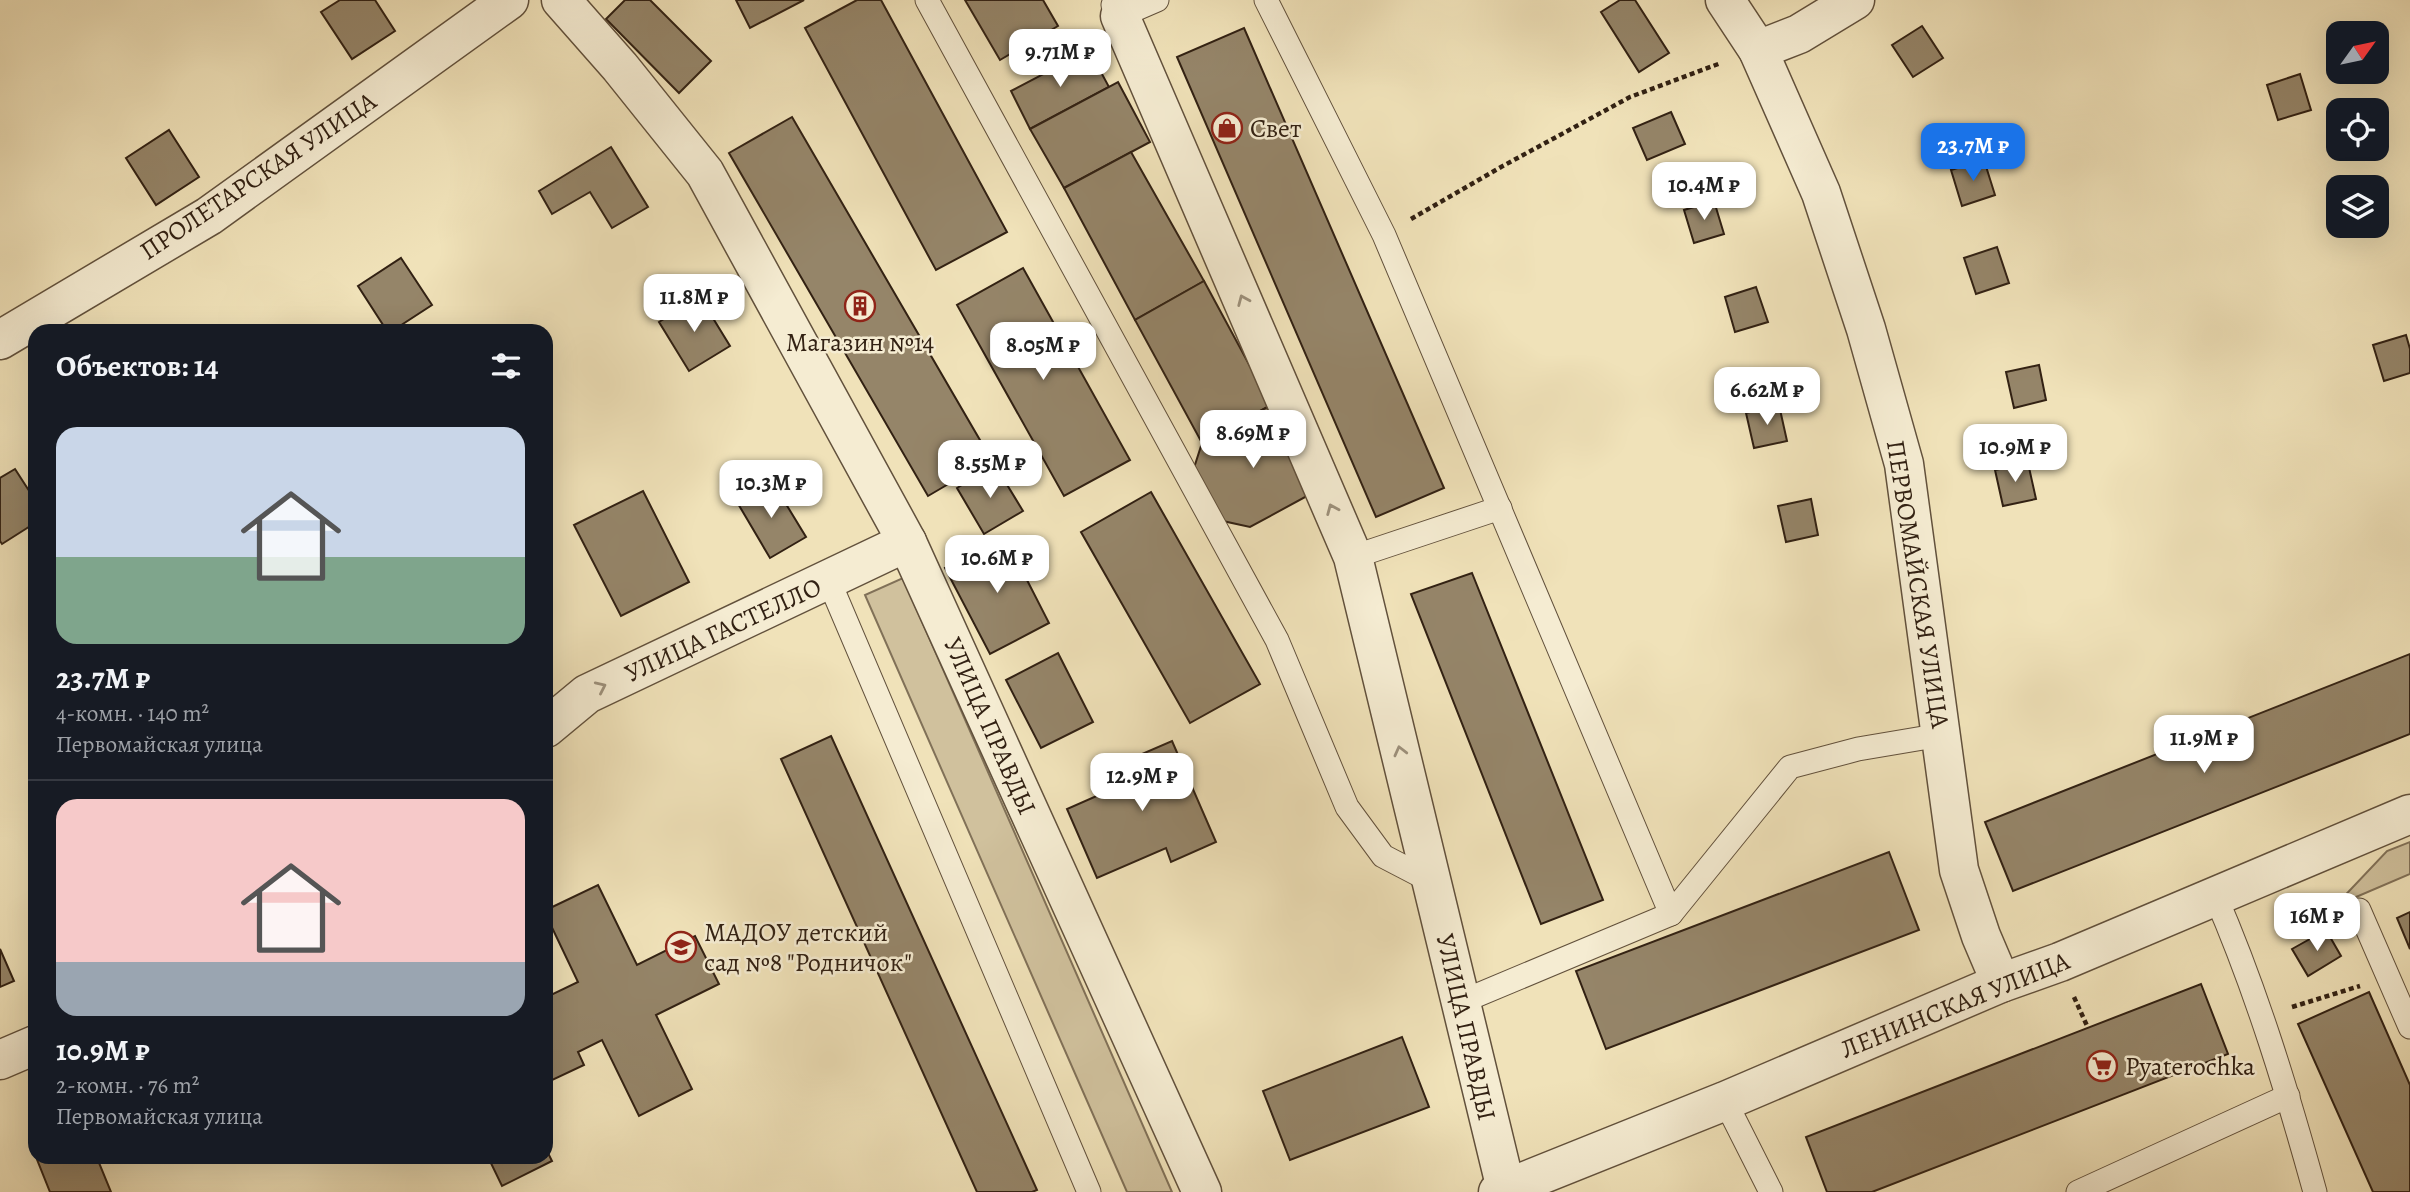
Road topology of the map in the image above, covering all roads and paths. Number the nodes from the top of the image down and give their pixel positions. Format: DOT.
graph roads {
  1 [pos="509,0"];
  2 [pos="561,0"];
  3 [pos="927,0"];
  4 [pos="1157,0"];
  5 [pos="1266,0"];
  6 [pos="1725,0"];
  7 [pos="1855,0"];
  8 [pos="1115,8"];
  9 [pos="1758,50"];
  10 [pos="1384,234"];
  11 [pos="0,340"];
  12 [pos="1500,508"];
  13 [pos="907,542"];
  14 [pos="1353,558"];
  15 [pos="829,581"];
  16 [pos="553,722"];
  17 [pos="1941,736"];
  18 [pos="2410,814"];
  19 [pos="1431,881"];
  20 [pos="2215,895"];
  21 [pos="2358,910"];
  22 [pos="1671,914"];
  23 [pos="2001,983"];
  24 [pos="2390,984"];
  25 [pos="1461,1002"];
  26 [pos="2260,1009"];
  27 [pos="2410,1027"];
  28 [pos="28,1048"];
  29 [pos="0,1060"];
  30 [pos="2288,1096"];
  31 [pos="1725,1101"];
  32 [pos="1502,1190"];
  33 [pos="1089,1192"];
  34 [pos="1202,1192"];
  35 [pos="1771,1192"];
  36 [pos="2078,1192"];
  37 [pos="2315,1192"];
  1 -- 11 [label="street, ПРОЛЕТАРСКАЯ УЛИЦА"];
  2 -- 13 [label="street, УЛИЦА ПРАВДЫ"];
  3 -- 19 [label="lane"];
  4 -- 8 [label="lane"];
  5 -- 10 [label="lane"];
  6 -- 9 [label="street, ПЕРВОМАЙСКАЯ УЛИЦА"];
  7 -- 9 [label="street"];
  14 -- 8 [label="street, УЛИЦА ПРАВДЫ, one-way"];
  9 -- 10 [label="path"];
  9 -- 17 [label="street, ПЕРВОМАЙСКАЯ УЛИЦА"];
  10 -- 12 [label="lane"];
  12 -- 14 [label="lane"];
  12 -- 22 [label="lane"];
  13 -- 15 [label="street, УЛИЦА ГАСТЕЛЛО"];
  13 -- 34 [label="street, УЛИЦА ПРАВДЫ"];
  19 -- 14 [label="street, УЛИЦА ПРАВДЫ, one-way"];
  16 -- 15 [label="street, УЛИЦА ГАСТЕЛЛО, one-way"];
  15 -- 33 [label="lane"];
  17 -- 22 [label="lane"];
  17 -- 23 [label="street, ПЕРВОМАЙСКАЯ УЛИЦА"];
  18 -- 20 [label="street, ЛЕНИНСКАЯ УЛИЦА"];
  19 -- 25 [label="street, УЛИЦА ПРАВДЫ"];
  20 -- 23 [label="street, ЛЕНИНСКАЯ УЛИЦА"];
  20 -- 26 [label="lane"];
  21 -- 24 [label="lane"];
  22 -- 25 [label="lane"];
  23 -- 31 [label="street, ЛЕНИНСКАЯ УЛИЦА"];
  24 -- 26 [label="path"];
  24 -- 27 [label="lane"];
  25 -- 32 [label="street, УЛИЦА ПРАВДЫ"];
  26 -- 30 [label="lane"];
  28 -- 29 [label="street"];
  30 -- 36 [label="lane"];
  30 -- 37 [label="lane"];
  31 -- 32 [label="street, ЛЕНИНСКАЯ УЛИЦА"];
  31 -- 35 [label="lane"];
}
